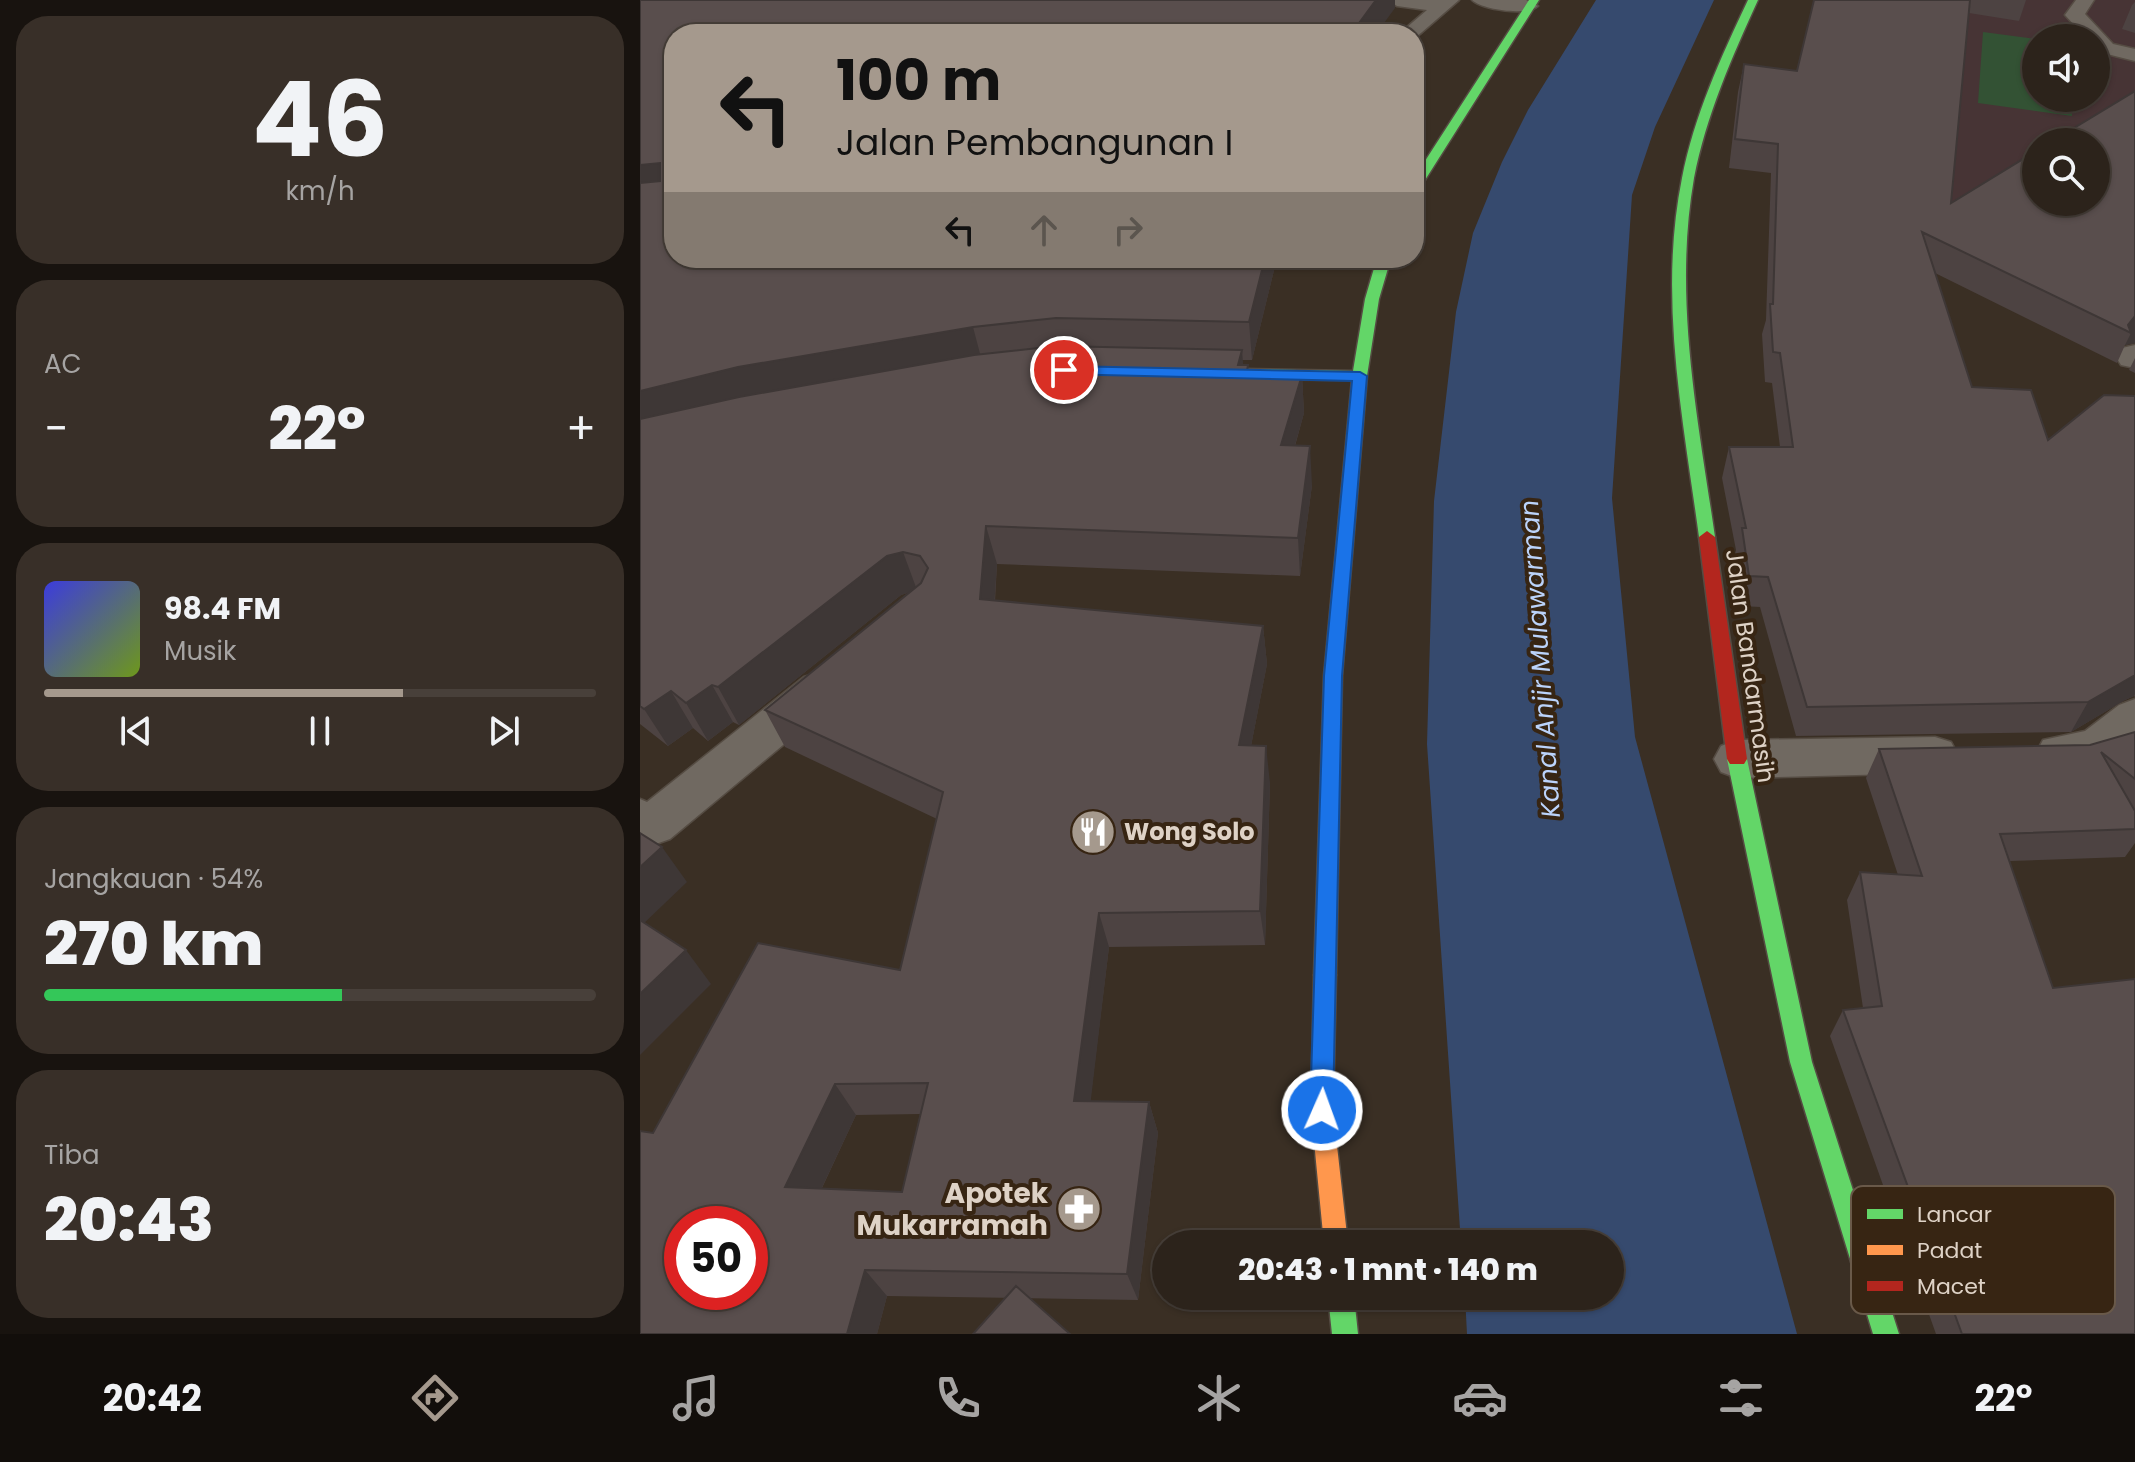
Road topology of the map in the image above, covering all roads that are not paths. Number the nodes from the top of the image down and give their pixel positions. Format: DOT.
graph roads {
  1 [pos="1397,0"];
  2 [pos="1481,0"];
  3 [pos="1753,0"];
  4 [pos="2085,0"];
  5 [pos="1446,3"];
  6 [pos="1531,3"];
  7 [pos="1421,24"];
  8 [pos="2135,55"];
  9 [pos="1424,172"];
  10 [pos="1381,268"];
  11 [pos="1221,374"];
  12 [pos="1360,376"];
  13 [pos="858,658"];
  14 [pos="2135,717"];
  15 [pos="2024,754"];
  16 [pos="1976,755"];
  17 [pos="1737,759"];
  18 [pos="640,819"];
  19 [pos="1851,1222"];
  20 [pos="1335,1230"];
  21 [pos="1342,1310"];
  22 [pos="1880,1314"];
  23 [pos="1345,1334"];
  24 [pos="1886,1334"];
  1 -- 5 [label="lane"];
  2 -- 6 [label="lane"];
  3 -- 17 [label="street, Jalan Bandarmasih"];
  4 -- 8 [label="lane"];
  5 -- 7 [label="lane"];
  6 -- 9 [label="street"];
  10 -- 12 [label="street"];
  11 -- 12 [label="street"];
  12 -- 20 [label="street"];
  13 -- 18 [label="street"];
  14 -- 15 [label="street"];
  16 -- 17 [label="street"];
  17 -- 19 [label="street, Jalan Bandarmasih"];
  21 -- 23 [label="street"];
  22 -- 24 [label="street, Jalan Bandarmasih"];
}
